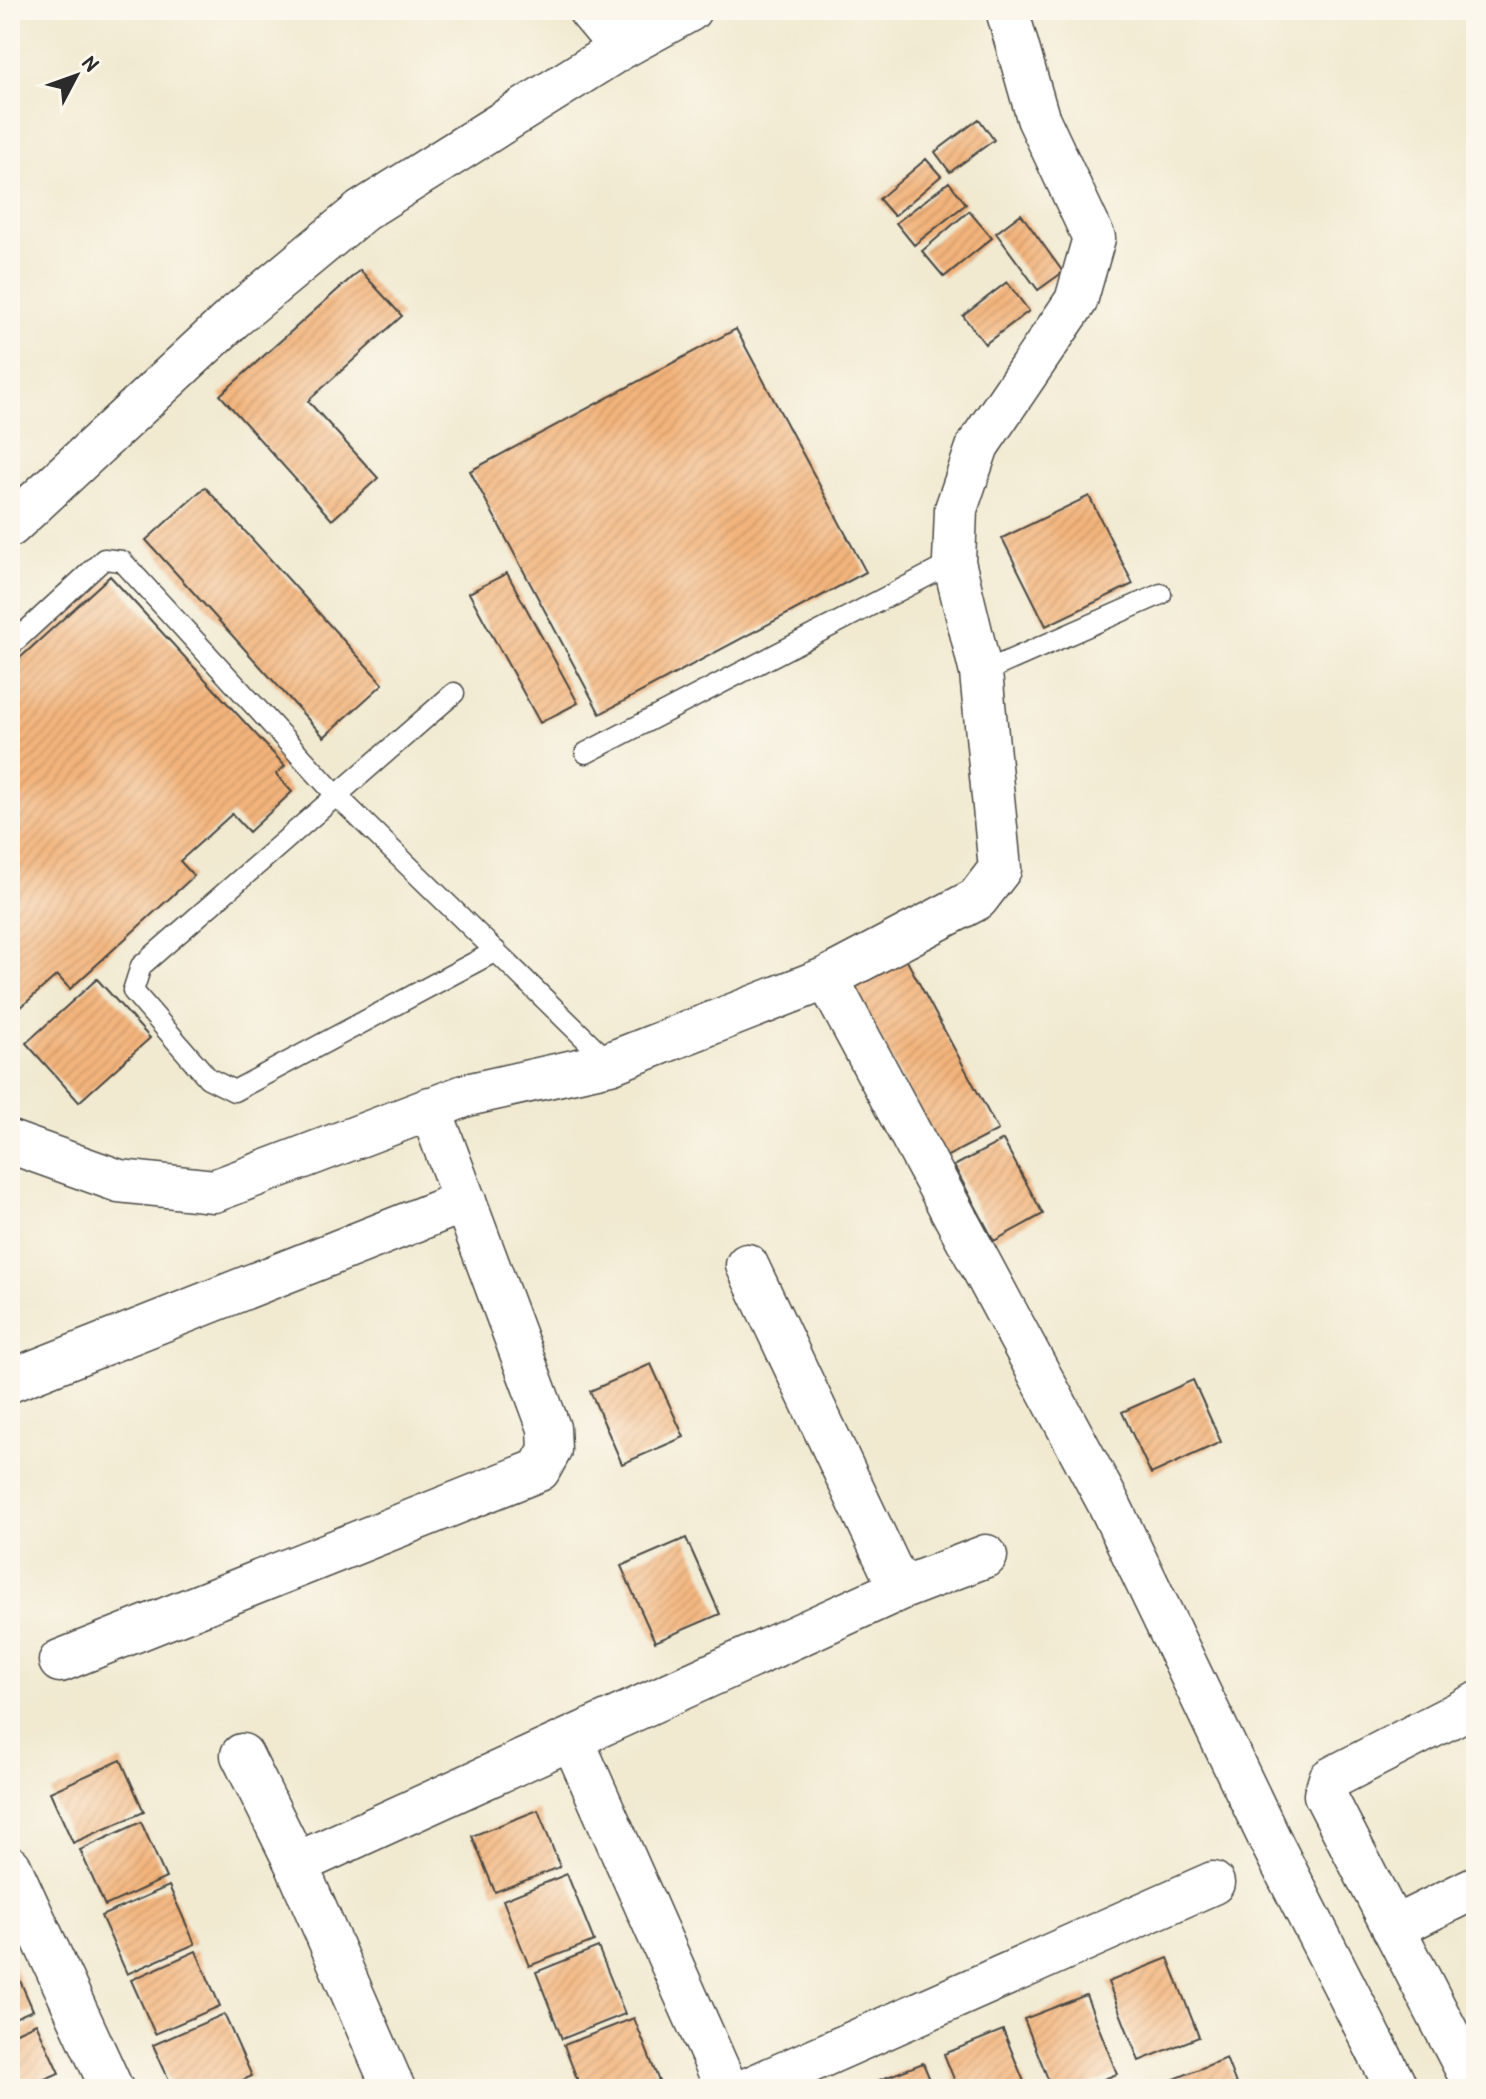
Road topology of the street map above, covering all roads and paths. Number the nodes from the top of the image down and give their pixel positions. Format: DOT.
graph roads {
  1 [pos="589,10"];
  2 [pos="690,10"];
  3 [pos="1007,10"];
  4 [pos="621,48"];
  5 [pos="10,526"];
  6 [pos="954,562"];
  7 [pos="1161,594"];
  8 [pos="10,646"];
  9 [pos="981,673"];
  10 [pos="454,693"];
  11 [pos="586,753"];
  12 [pos="338,797"];
  13 [pos="496,951"];
  14 [pos="827,978"];
  15 [pos="610,1063"];
  16 [pos="430,1108"];
  17 [pos="10,1142"];
  18 [pos="465,1201"];
  19 [pos="747,1265"];
  20 [pos="10,1381"];
  21 [pos="986,1556"];
  22 [pos="900,1589"];
  23 [pos="60,1661"];
  24 [pos="1476,1704"];
  25 [pos="573,1741"];
  26 [pos="242,1755"];
  27 [pos="296,1864"];
  28 [pos="10,1867"];
  29 [pos="1213,1883"];
  30 [pos="1476,1887"];
  31 [pos="1393,1928"];
  32 [pos="1476,2088"];
  33 [pos="112,2089"];
  34 [pos="394,2089"];
  35 [pos="727,2089"];
  36 [pos="748,2089"];
  37 [pos="1397,2089"];
  1 -- 4 [label="street"];
  2 -- 4 [label="street"];
  3 -- 6 [label="street"];
  4 -- 5 [label="street"];
  6 -- 9 [label="street"];
  6 -- 11 [label="lane"];
  7 -- 9 [label="lane"];
  8 -- 12 [label="lane"];
  9 -- 14 [label="street"];
  10 -- 12 [label="lane"];
  12 -- 13 [label="lane"];
  12 -- 13 [label="lane"];
  13 -- 15 [label="lane"];
  14 -- 15 [label="street"];
  14 -- 37 [label="street"];
  15 -- 16 [label="street"];
  16 -- 17 [label="street"];
  16 -- 18 [label="street"];
  18 -- 20 [label="street"];
  18 -- 23 [label="street"];
  19 -- 22 [label="street"];
  21 -- 22 [label="street"];
  22 -- 25 [label="street"];
  24 -- 31 [label="street"];
  25 -- 27 [label="street"];
  25 -- 35 [label="street"];
  26 -- 27 [label="street"];
  27 -- 34 [label="street"];
  28 -- 33 [label="street"];
  29 -- 36 [label="street"];
  30 -- 31 [label="street"];
  31 -- 32 [label="street"];
}
